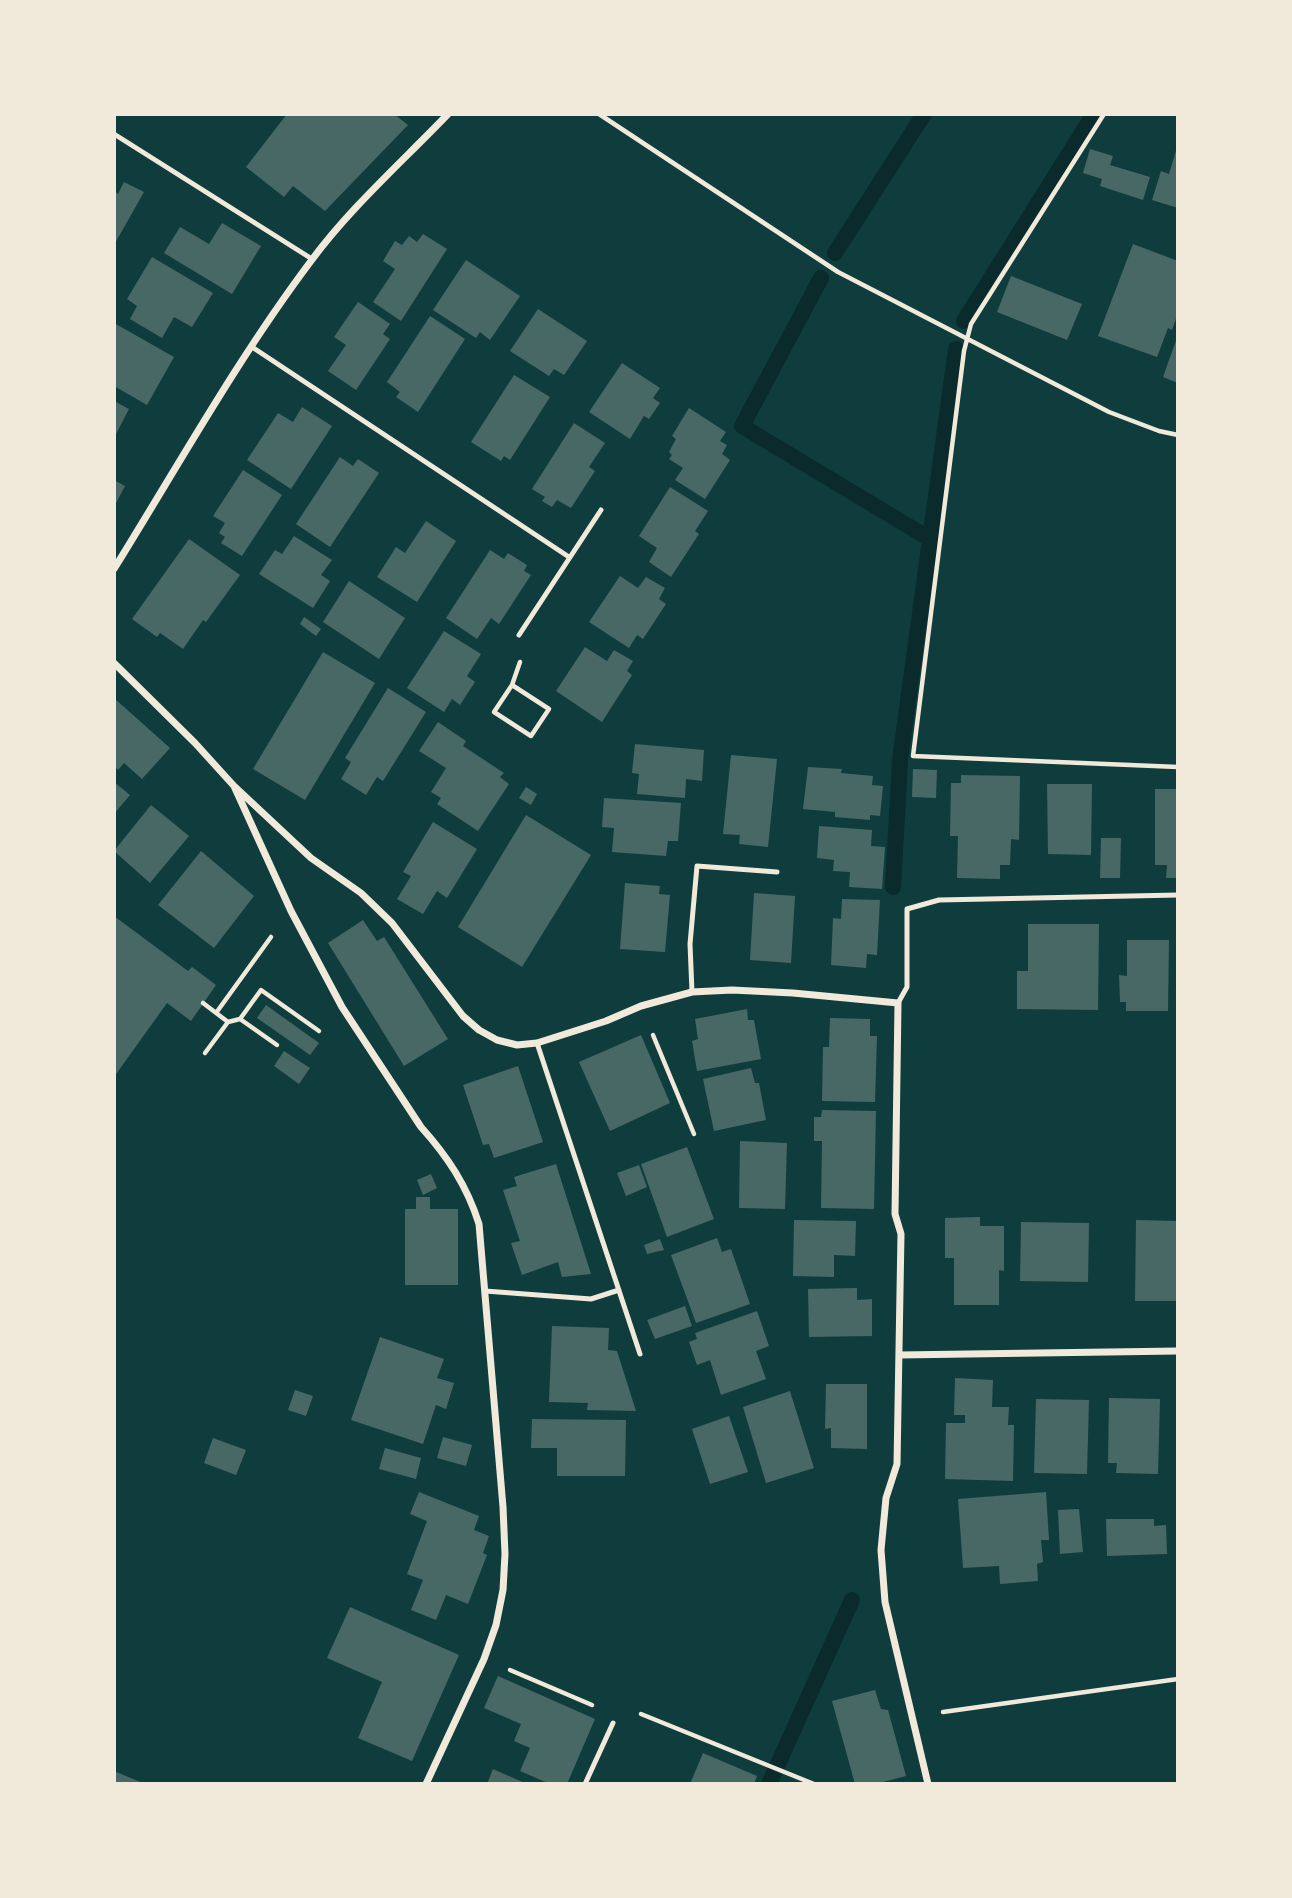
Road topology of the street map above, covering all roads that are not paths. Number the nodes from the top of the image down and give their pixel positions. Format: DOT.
graph roads {
  1 [pos="448,114"];
  2 [pos="114,134"];
  3 [pos="312,259"];
  4 [pos="252,347"];
  5 [pos="601,510"];
  6 [pos="569,557"];
  7 [pos="114,569"];
  8 [pos="519,635"];
  9 [pos="114,663"];
  10 [pos="234,786"];
  11 [pos="777,872"];
  12 [pos="1178,895"];
  13 [pos="692,992"];
  14 [pos="898,1003"];
  15 [pos="537,1043"];
  16 [pos="619,1290"];
  17 [pos="485,1291"];
  18 [pos="1178,1351"];
  19 [pos="640,1354"];
  20 [pos="899,1355"];
  21 [pos="613,1723"];
  22 [pos="426,1784"];
  23 [pos="585,1784"];
  24 [pos="928,1784"];
  1 -- 3 [label="street"];
  2 -- 3 [label="lane"];
  3 -- 4 [label="street"];
  4 -- 6 [label="lane"];
  4 -- 7 [label="street"];
  5 -- 6 [label="lane"];
  6 -- 8 [label="lane"];
  9 -- 10 [label="street"];
  10 -- 15 [label="street"];
  10 -- 17 [label="street"];
  11 -- 13 [label="lane"];
  12 -- 14 [label="lane"];
  13 -- 14 [label="street"];
  13 -- 15 [label="street"];
  14 -- 20 [label="street"];
  15 -- 16 [label="lane"];
  16 -- 17 [label="lane"];
  16 -- 19 [label="lane"];
  17 -- 22 [label="street"];
  18 -- 20 [label="street"];
  20 -- 24 [label="street"];
  21 -- 23 [label="lane"];
}
